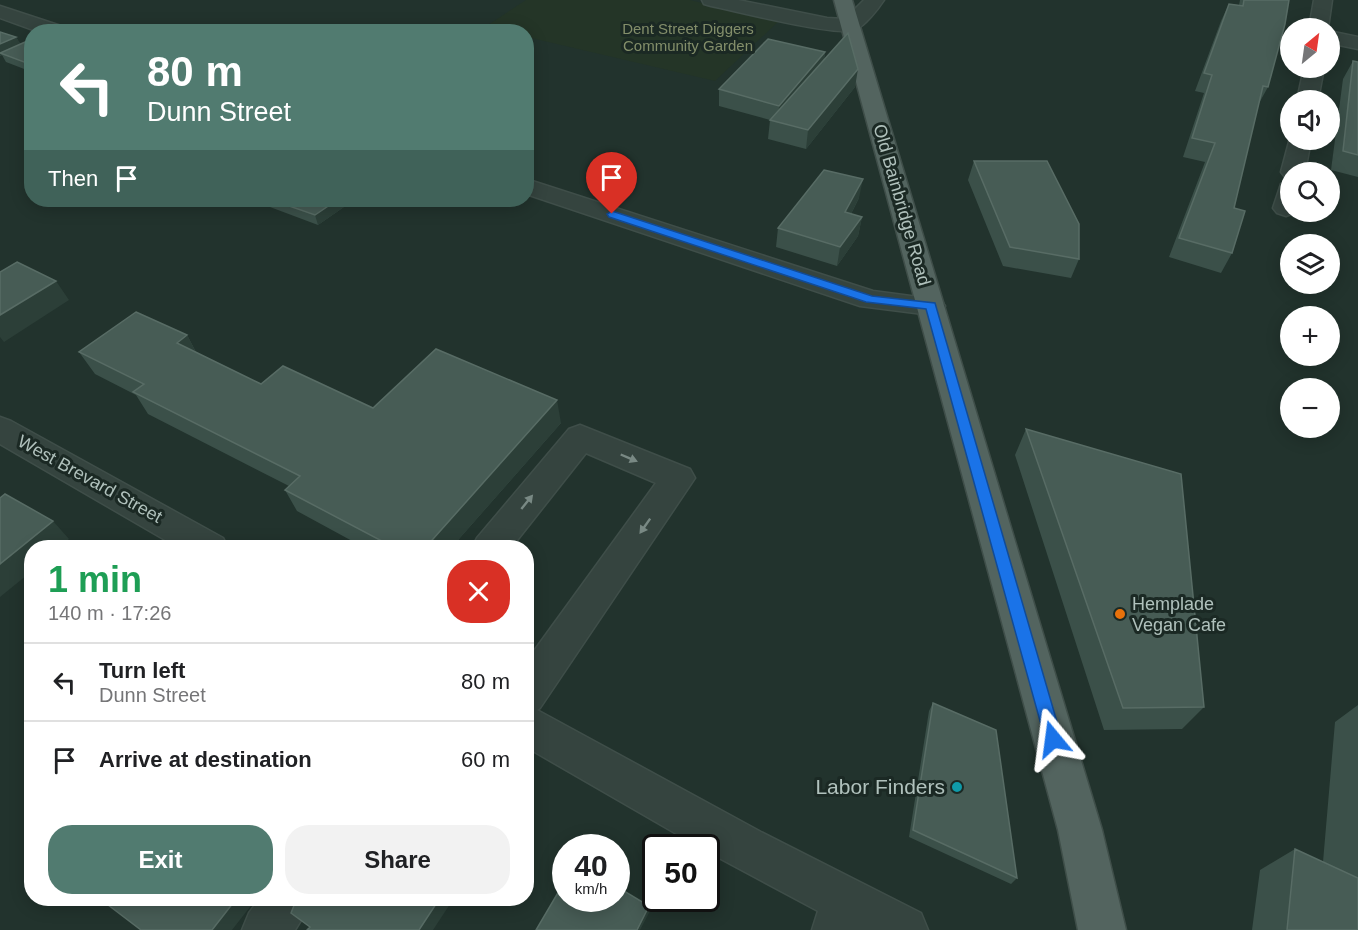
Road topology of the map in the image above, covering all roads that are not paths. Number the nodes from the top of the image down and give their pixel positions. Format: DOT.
graph roads {
  1 [pos="711,0"];
  2 [pos="875,0"];
  3 [pos="1323,0"];
  4 [pos="0,12"];
  5 [pos="847,12"];
  6 [pos="1320,18"];
  7 [pos="36,24"];
  8 [pos="1340,39"];
  9 [pos="1358,43"];
  10 [pos="534,189"];
  11 [pos="931,306"];
  12 [pos="7,441"];
  13 [pos="195,540"];
  14 [pos="496,540"];
  15 [pos="534,684"];
  16 [pos="534,729"];
  17 [pos="284,906"];
  18 [pos="841,915"];
  19 [pos="266,930"];
  20 [pos="904,930"];
  21 [pos="1102,930"];
  1 -- 5 [label="street"];
  2 -- 5 [label="street"];
  3 -- 6 [label="street"];
  4 -- 7 [label="street"];
  5 -- 11 [label="main road, Old Bainbridge Road"];
  8 -- 9 [label="street"];
  10 -- 11 [label="street"];
  11 -- 21 [label="main road, Old Bainbridge Road"];
  12 -- 13 [label="street, West Brevard Street"];
  14 -- 15 [label="street, one-way"];
  16 -- 18 [label="street"];
  17 -- 19 [label="street"];
  18 -- 20 [label="street"];
}
